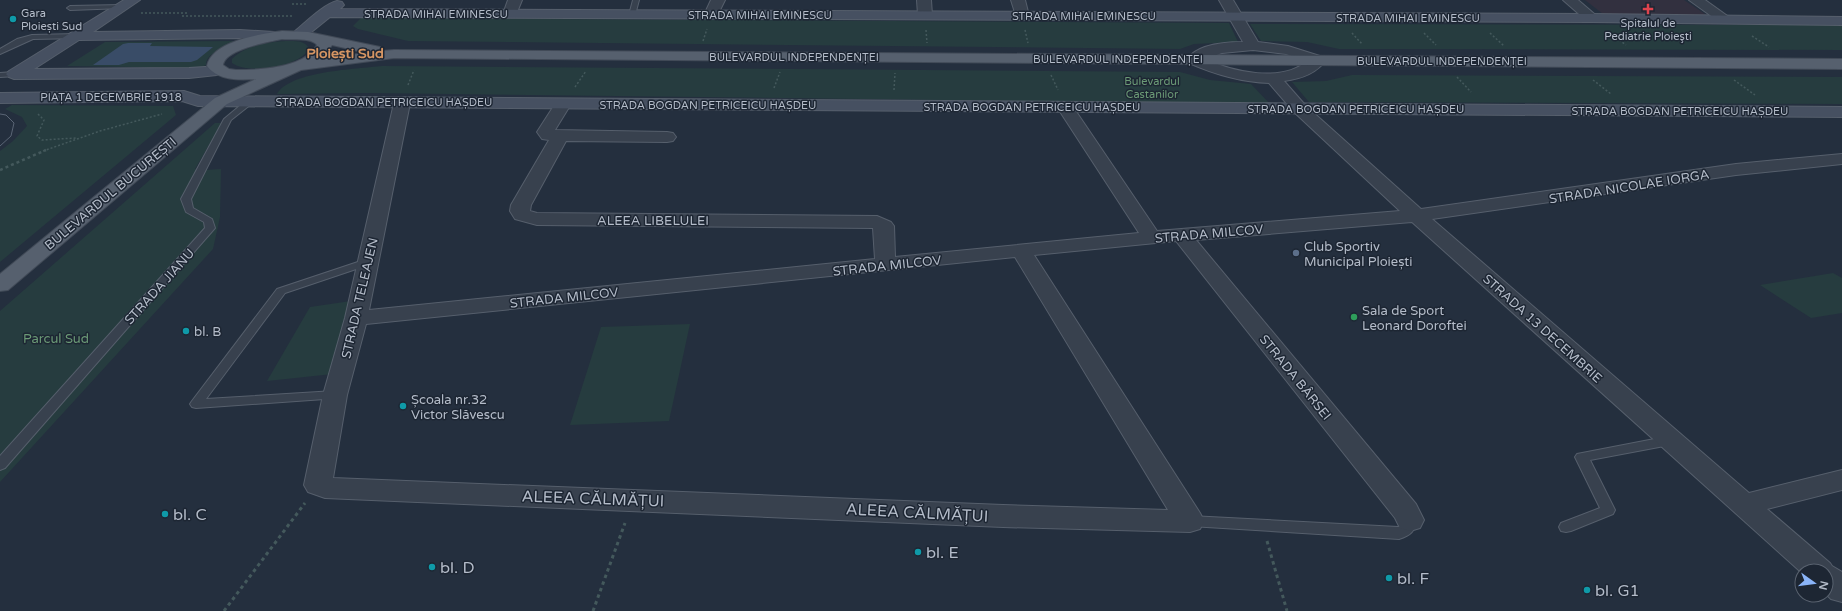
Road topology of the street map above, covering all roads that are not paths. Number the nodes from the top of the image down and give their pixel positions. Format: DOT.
graph roads {
  1 [pos="342,0"];
  2 [pos="515,0"];
  3 [pos="636,0"];
  4 [pos="718,0"];
  5 [pos="924,0"];
  6 [pos="1018,0"];
  7 [pos="1226,0"];
  8 [pos="1570,0"];
  9 [pos="1696,0"];
  10 [pos="131,7"];
  11 [pos="70,8"];
  12 [pos="326,13"];
  13 [pos="510,14"];
  14 [pos="632,14"];
  15 [pos="711,15"];
  16 [pos="925,15"];
  17 [pos="1022,16"];
  18 [pos="1235,17"];
  19 [pos="1592,18"];
  20 [pos="1726,20"];
  21 [pos="1842,21"];
  22 [pos="299,35"];
  23 [pos="78,36"];
  24 [pos="274,36"];
  25 [pos="321,40"];
  26 [pos="1253,46"];
  27 [pos="0,52"];
  28 [pos="394,54"];
  29 [pos="350,60"];
  30 [pos="1194,60"];
  31 [pos="1318,60"];
  32 [pos="1842,64"];
  33 [pos="292,67"];
  34 [pos="223,72"];
  35 [pos="7,74"];
  36 [pos="1273,78"];
  37 [pos="0,83"];
  38 [pos="237,94"];
  39 [pos="0,98"];
  40 [pos="251,101"];
  41 [pos="402,103"];
  42 [pos="563,104"];
  43 [pos="216,105"];
  44 [pos="1065,107"];
  45 [pos="1300,109"];
  46 [pos="1842,112"];
  47 [pos="560,136"];
  48 [pos="667,137"];
  49 [pos="1842,159"];
  50 [pos="1417,216"];
  51 [pos="1181,235"];
  52 [pos="1152,238"];
  53 [pos="1021,251"];
  54 [pos="367,262"];
  55 [pos="885,265"];
  56 [pos="0,285"];
  57 [pos="356,318"];
  58 [pos="335,394"];
  59 [pos="1670,441"];
  60 [pos="0,465"];
  61 [pos="1842,480"];
  62 [pos="322,486"];
  63 [pos="1744,505"];
  64 [pos="1410,520"];
  65 [pos="1190,521"];
  66 [pos="1566,527"];
  67 [pos="1811,563"];
  68 [pos="1834,583"];
  69 [pos="1842,590"];
  1 -- 12 [label="street"];
  2 -- 13 [label="street"];
  3 -- 14 [label="lane"];
  4 -- 15 [label="street"];
  5 -- 16 [label="street"];
  6 -- 17 [label="street"];
  7 -- 18 [label="street"];
  8 -- 19 [label="street"];
  9 -- 20 [label="street"];
  10 -- 11 [label="lane"];
  10 -- 23 [label="street"];
  12 -- 13 [label="street, STRADA MIHAI EMINESCU"];
  12 -- 22 [label="street"];
  13 -- 14 [label="street, STRADA MIHAI EMINESCU"];
  14 -- 15 [label="street, STRADA MIHAI EMINESCU"];
  15 -- 16 [label="street, STRADA MIHAI EMINESCU"];
  16 -- 17 [label="street, STRADA MIHAI EMINESCU"];
  17 -- 18 [label="street, STRADA MIHAI EMINESCU"];
  18 -- 19 [label="street, STRADA MIHAI EMINESCU"];
  18 -- 26 [label="street"];
  19 -- 20 [label="street, STRADA MIHAI EMINESCU"];
  20 -- 21 [label="street, STRADA MIHAI EMINESCU"];
  22 -- 24 [label="main road, BULEVARDUL INDEPENDENȚEI"];
  22 -- 25 [label="main road, BULEVARDUL INDEPENDENȚEI"];
  23 -- 24 [label="street"];
  23 -- 27 [label="lane"];
  23 -- 35 [label="street"];
  24 -- 34 [label="main road, BULEVARDUL INDEPENDENȚEI"];
  25 -- 28 [label="main road, BULEVARDUL INDEPENDENȚEI"];
  25 -- 33 [label="main road, BULEVARDUL INDEPENDENȚEI"];
  26 -- 30 [label="street"];
  26 -- 31 [label="street"];
  28 -- 29 [label="main road, BULEVARDUL INDEPENDENȚEI"];
  28 -- 30 [label="main road, BULEVARDUL INDEPENDENȚEI"];
  29 -- 33 [label="main road, BULEVARDUL INDEPENDENȚEI"];
  29 -- 38 [label="main road"];
  30 -- 31 [label="main road, BULEVARDUL INDEPENDENȚEI"];
  30 -- 36 [label="street"];
  31 -- 32 [label="main road, BULEVARDUL INDEPENDENȚEI"];
  31 -- 36 [label="street"];
  33 -- 34 [label="main road, BULEVARDUL INDEPENDENȚEI"];
  33 -- 38 [label="main road, BULEVARDUL BUCUREȘTI"];
  34 -- 35 [label="street, PIAȚA 1 DECEMBRIE 1918"];
  34 -- 43 [label="main road"];
  35 -- 37 [label="street"];
  36 -- 45 [label="street, STRADA 13 DECEMBRIE"];
  38 -- 43 [label="main road, BULEVARDUL BUCUREȘTI"];
  39 -- 43 [label="street, PIAȚA 1 DECEMBRIE 1918"];
  40 -- 41 [label="street, STRADA BOGDAN PETRICEICU HAȘDEU"];
  40 -- 43 [label="street, STRADA BOGDAN PETRICEICU HAȘDEU"];
  40 -- 60 [label="lane, STRADA JIANU"];
  41 -- 42 [label="street, STRADA BOGDAN PETRICEICU HAȘDEU"];
  41 -- 54 [label="street, STRADA TELEAJEN"];
  42 -- 44 [label="street, STRADA BOGDAN PETRICEICU HAȘDEU"];
  42 -- 47 [label="street"];
  43 -- 56 [label="main road, BULEVARDUL BUCUREȘTI"];
  44 -- 45 [label="street, STRADA BOGDAN PETRICEICU HAȘDEU"];
  44 -- 52 [label="street"];
  45 -- 46 [label="street, STRADA BOGDAN PETRICEICU HAȘDEU"];
  45 -- 50 [label="street, STRADA 13 DECEMBRIE"];
  47 -- 48 [label="street"];
  47 -- 55 [label="street, ALEEA LIBELULEI"];
  49 -- 50 [label="street, STRADA NICOLAE IORGA"];
  50 -- 51 [label="street, STRADA MILCOV"];
  50 -- 59 [label="street, STRADA 13 DECEMBRIE"];
  51 -- 52 [label="street, STRADA MILCOV"];
  51 -- 64 [label="street, STRADA BÂRSEI"];
  52 -- 53 [label="street, STRADA MILCOV"];
  53 -- 55 [label="street, STRADA MILCOV"];
  53 -- 65 [label="street"];
  54 -- 57 [label="street, STRADA TELEAJEN"];
  54 -- 58 [label="lane"];
  55 -- 57 [label="street, STRADA MILCOV"];
  57 -- 58 [label="street, STRADA TELEAJEN"];
  58 -- 62 [label="street, STRADA TELEAJEN"];
  59 -- 63 [label="street, STRADA 13 DECEMBRIE"];
  59 -- 66 [label="lane"];
  61 -- 63 [label="street"];
  62 -- 65 [label="street, ALEEA CĂLMĂȚUI"];
  63 -- 67 [label="street, STRADA 13 DECEMBRIE"];
  64 -- 65 [label="lane"];
  68 -- 69 [label="street"];
}
